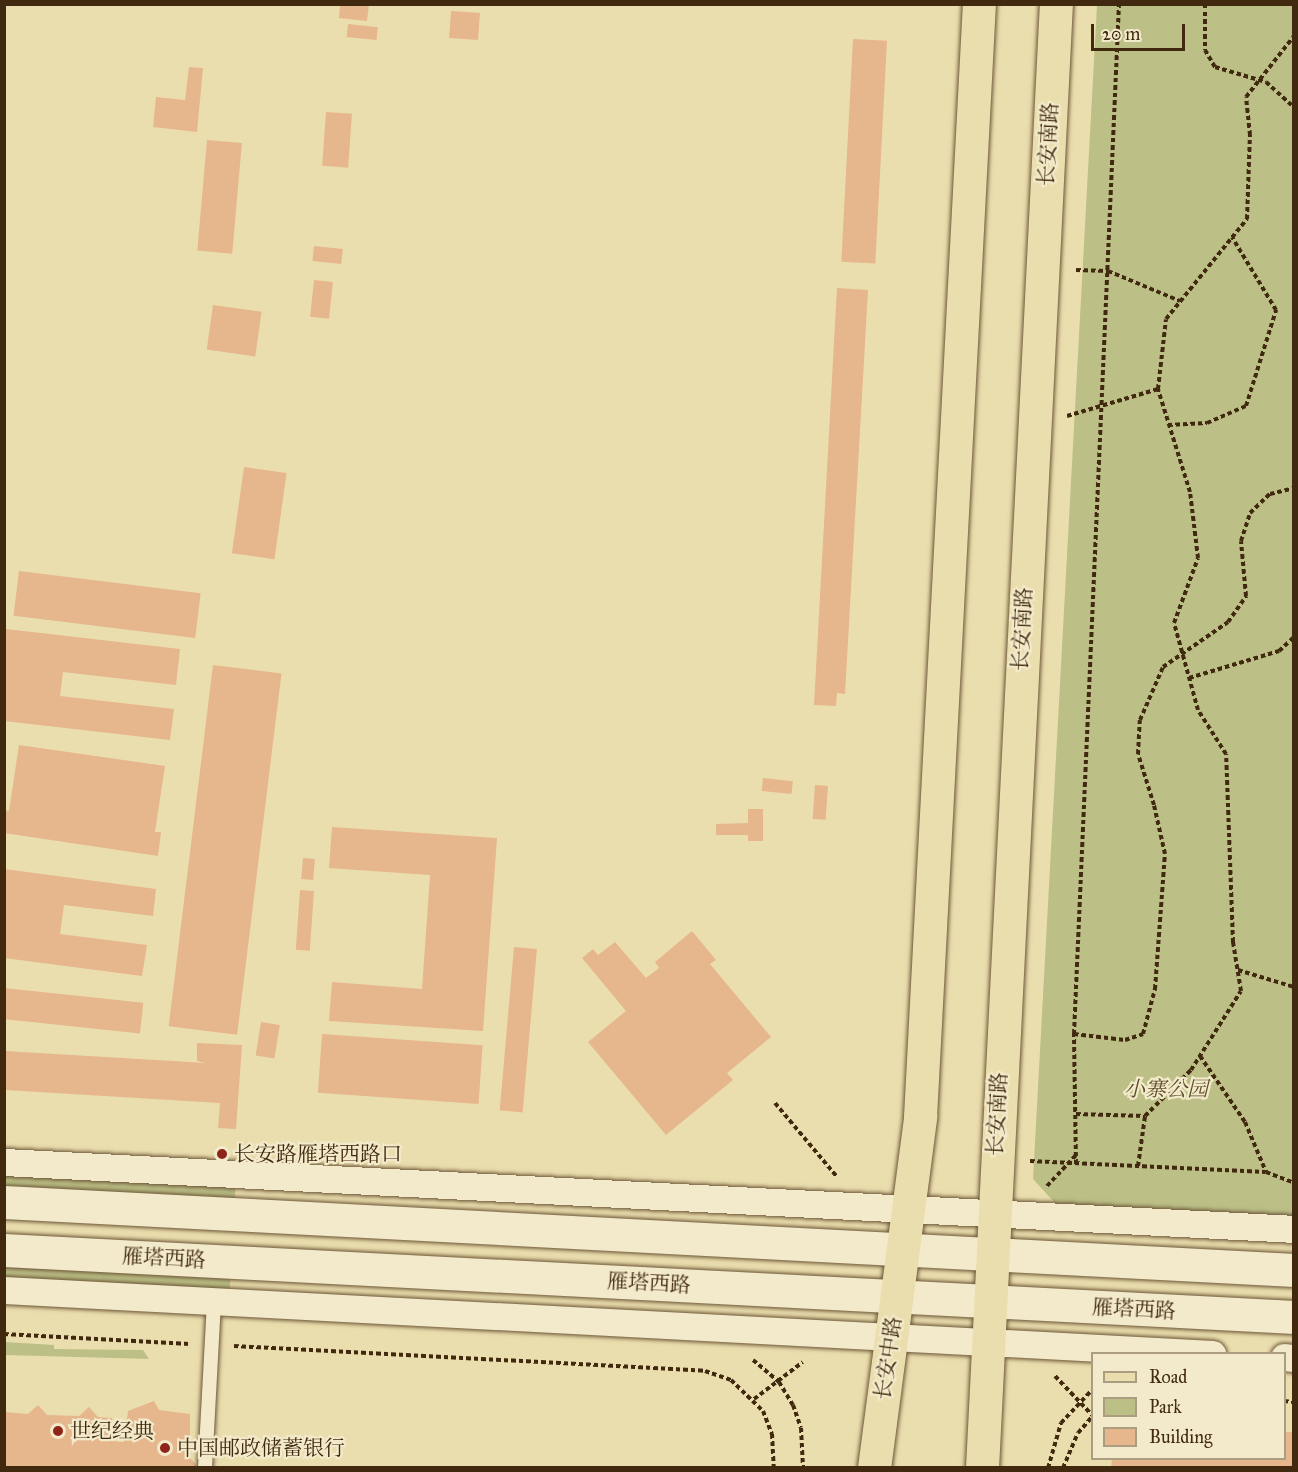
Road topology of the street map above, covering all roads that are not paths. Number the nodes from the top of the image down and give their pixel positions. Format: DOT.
graph roads {
  1 [pos="979,4"];
  2 [pos="1056,4"];
  3 [pos="4,1162"];
  4 [pos="4,1202"];
  5 [pos="910,1209"];
  6 [pos="992,1214"];
  7 [pos="1293,1229"];
  8 [pos="904,1249"];
  9 [pos="4,1250"];
  10 [pos="991,1254"];
  11 [pos="1293,1270"];
  12 [pos="4,1290"];
  13 [pos="897,1296"];
  14 [pos="214,1301"];
  15 [pos="989,1301"];
  16 [pos="1293,1317"];
  17 [pos="891,1337"];
  18 [pos="988,1342"];
  19 [pos="1192,1352"];
  20 [pos="205,1467"];
  21 [pos="874,1467"];
  22 [pos="982,1467"];
  1 -- 5 [label="main road"];
  2 -- 6 [label="main road, 长安南路"];
  3 -- 5 [label="street"];
  4 -- 8 [label="main road"];
  5 -- 6 [label="street"];
  5 -- 8 [label="main road"];
  6 -- 7 [label="street"];
  6 -- 10 [label="main road, 长安南路"];
  8 -- 10 [label="main road"];
  8 -- 13 [label="main road, 长安中路"];
  9 -- 13 [label="main road, 雁塔西路"];
  10 -- 11 [label="main road"];
  10 -- 15 [label="main road"];
  12 -- 14 [label="street"];
  13 -- 15 [label="main road, 雁塔西路"];
  13 -- 17 [label="main road, 长安中路"];
  14 -- 17 [label="street"];
  14 -- 20 [label="lane"];
  15 -- 16 [label="main road, 雁塔西路"];
  15 -- 18 [label="main road"];
  17 -- 18 [label="street"];
  17 -- 21 [label="main road, 长安中路"];
  18 -- 19 [label="street"];
  18 -- 22 [label="main road"];
}
